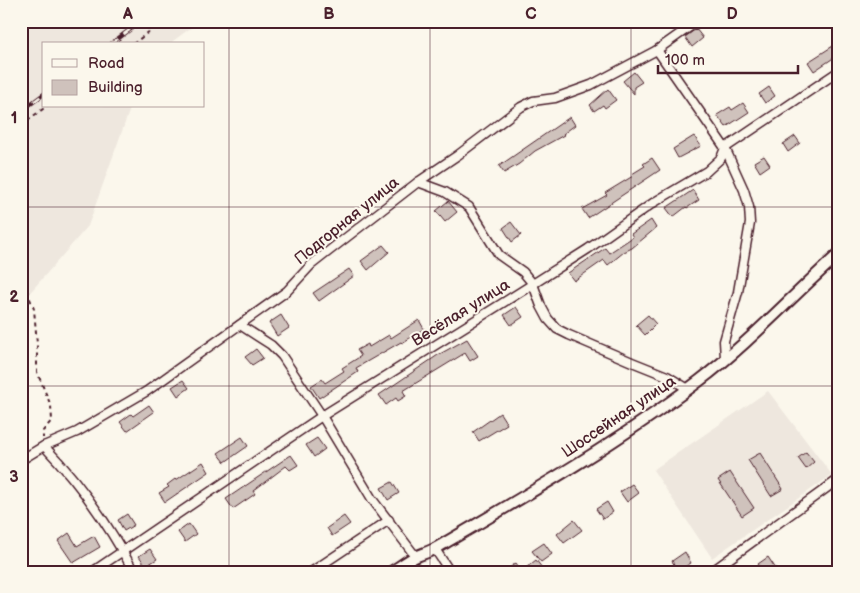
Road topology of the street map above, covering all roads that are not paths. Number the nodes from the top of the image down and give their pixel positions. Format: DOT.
graph roads {
  1 [pos="698,21"];
  2 [pos="657,50"];
  3 [pos="839,71"];
  4 [pos="726,148"];
  5 [pos="418,182"];
  6 [pos="839,254"];
  7 [pos="533,284"];
  8 [pos="240,325"];
  9 [pos="725,358"];
  10 [pos="688,389"];
  11 [pos="322,416"];
  12 [pos="44,446"];
  13 [pos="21,460"];
  14 [pos="839,479"];
  15 [pos="389,520"];
  16 [pos="435,549"];
  17 [pos="122,551"];
  18 [pos="416,557"];
  19 [pos="92,572"];
  20 [pos="134,572"];
  21 [pos="311,572"];
  22 [pos="392,572"];
  23 [pos="450,572"];
  24 [pos="712,572"];
  1 -- 2 [label="street, Подгорная улица"];
  2 -- 4 [label="street"];
  2 -- 5 [label="street, Подгорная улица"];
  3 -- 4 [label="street, Весёлая улица"];
  4 -- 7 [label="street, Весёлая улица"];
  4 -- 9 [label="street"];
  5 -- 7 [label="street"];
  5 -- 8 [label="street, Подгорная улица"];
  6 -- 9 [label="main road, Шоссейная улица"];
  7 -- 10 [label="street"];
  7 -- 11 [label="street, Весёлая улица"];
  8 -- 11 [label="street"];
  8 -- 12 [label="street, Подгорная улица"];
  9 -- 10 [label="main road, Шоссейная улица"];
  10 -- 16 [label="main road, Шоссейная улица"];
  11 -- 15 [label="street"];
  11 -- 17 [label="street, Весёлая улица"];
  12 -- 13 [label="street, Подгорная улица"];
  12 -- 17 [label="street"];
  14 -- 24 [label="street"];
  15 -- 18 [label="street"];
  15 -- 21 [label="street"];
  16 -- 18 [label="main road, Шоссейная улица"];
  16 -- 23 [label="street"];
  17 -- 19 [label="street, Весёлая улица"];
  17 -- 20 [label="street"];
  18 -- 22 [label="main road, Шоссейная улица"];
}
